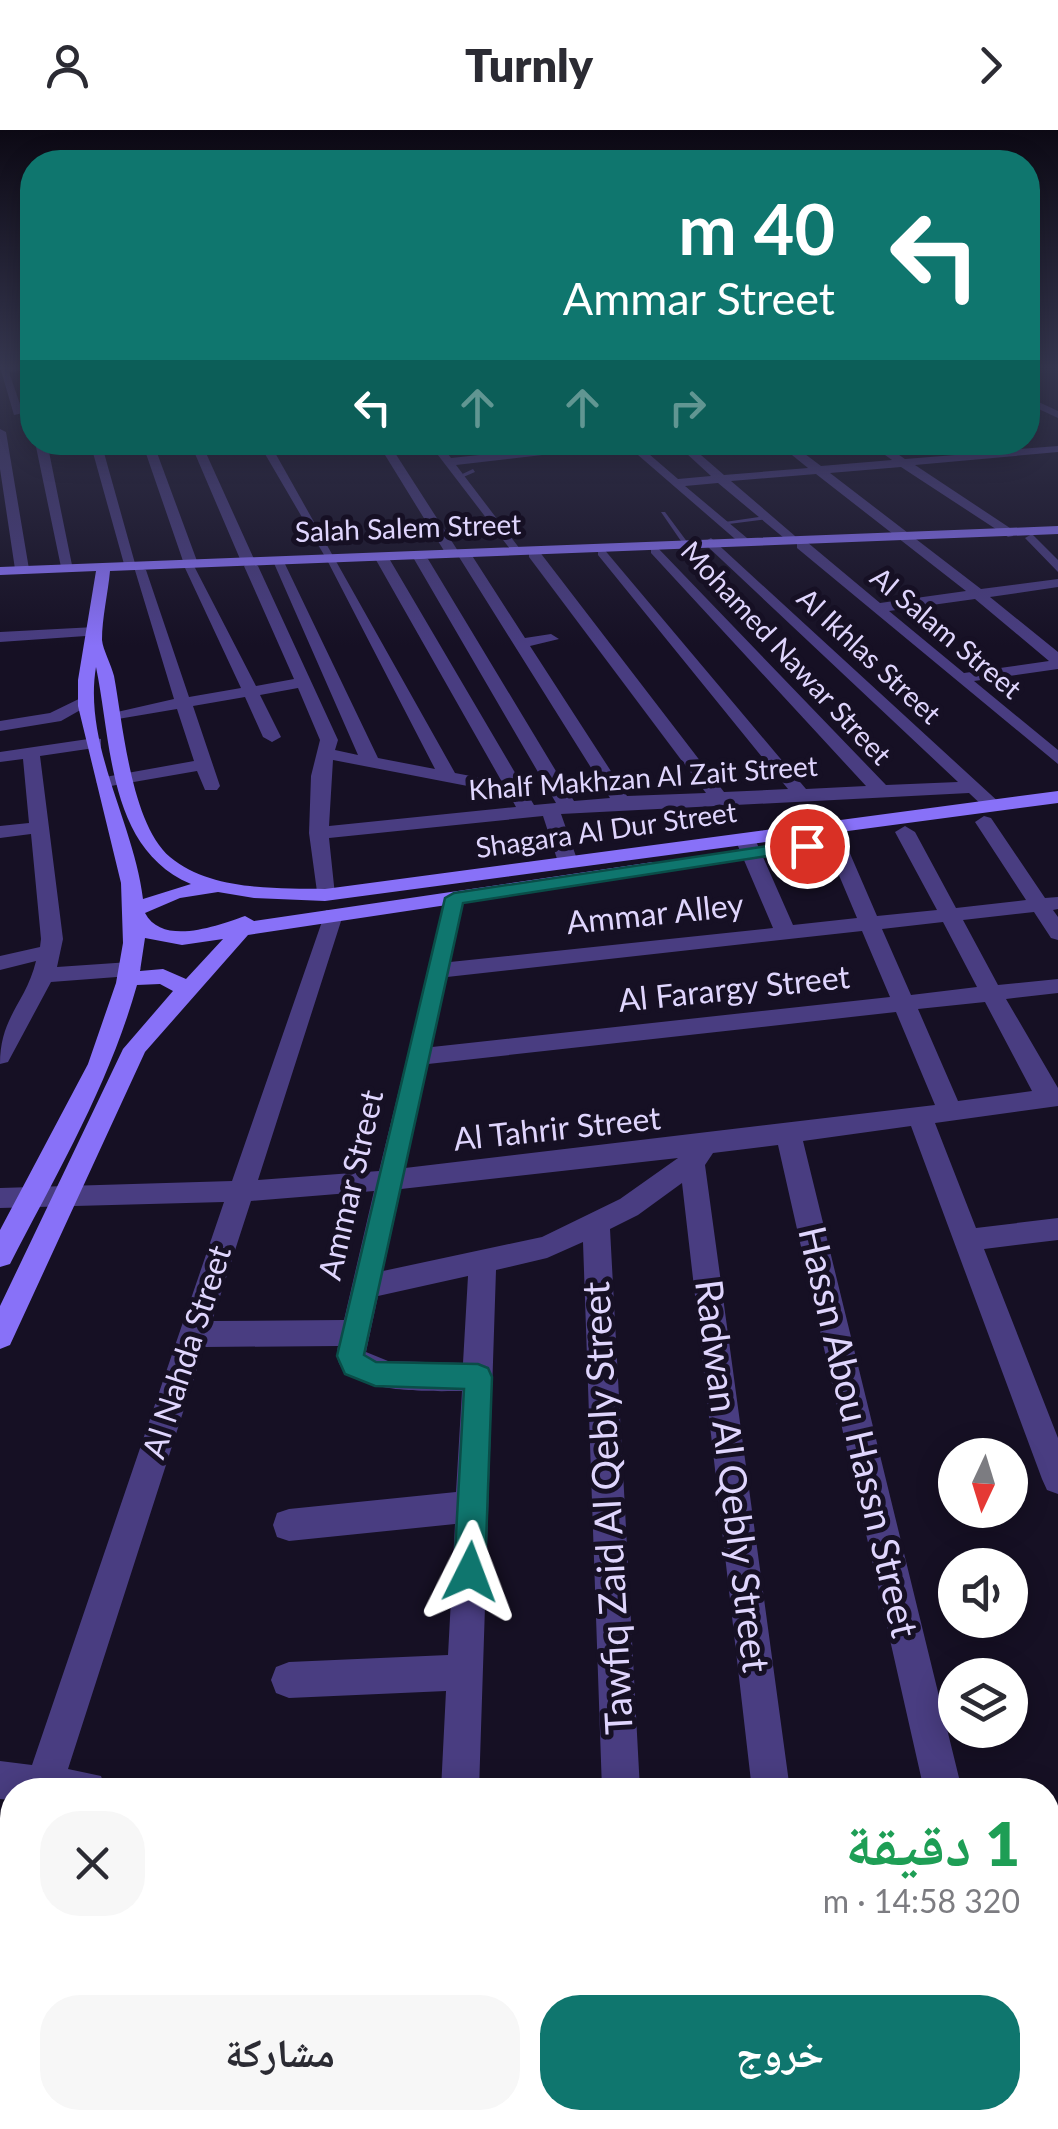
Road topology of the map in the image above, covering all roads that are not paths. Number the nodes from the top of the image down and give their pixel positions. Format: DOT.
graph roads {
  1 [pos="45,459"];
  2 [pos="101,459"];
  3 [pos="153,459"];
  4 [pos="203,459"];
  5 [pos="273,459"];
  6 [pos="374,459"];
  7 [pos="394,459"];
  8 [pos="446,459"];
  9 [pos="473,459"];
  10 [pos="647,459"];
  11 [pos="699,459"];
  12 [pos="804,459"];
  13 [pos="898,459"];
  14 [pos="937,459"];
  15 [pos="448,462"];
  16 [pos="902,462"];
  17 [pos="819,471"];
  18 [pos="473,472"];
  19 [pos="459,477"];
  20 [pos="720,478"];
  21 [pos="4,479"];
  22 [pos="672,483"];
  23 [pos="663,513"];
  24 [pos="766,518"];
  25 [pos="721,523"];
  26 [pos="1008,532"];
  27 [pos="1058,534"];
  28 [pos="911,538"];
  29 [pos="1032,538"];
  30 [pos="742,541"];
  31 [pos="796,542"];
  32 [pos="684,543"];
  33 [pos="714,545"];
  34 [pos="513,549"];
  35 [pos="656,550"];
  36 [pos="602,552"];
  37 [pos="459,554"];
  38 [pos="534,554"];
  39 [pos="427,555"];
  40 [pos="330,559"];
  41 [pos="383,560"];
  42 [pos="249,562"];
  43 [pos="191,564"];
  44 [pos="278,564"];
  45 [pos="68,567"];
  46 [pos="135,567"];
  47 [pos="1058,568"];
  48 [pos="22,569"];
  49 [pos="103,572"];
  50 [pos="0,574"];
  51 [pos="1058,583"];
  52 [pos="978,594"];
  53 [pos="878,608"];
  54 [pos="0,636"];
  55 [pos="95,637"];
  56 [pos="552,638"];
  57 [pos="520,642"];
  58 [pos="1058,662"];
  59 [pos="961,678"];
  60 [pos="305,682"];
  61 [pos="252,692"];
  62 [pos="85,701"];
  63 [pos="182,703"];
  64 [pos="112,716"];
  65 [pos="55,717"];
  66 [pos="0,726"];
  67 [pos="272,737"];
  68 [pos="95,743"];
  69 [pos="65,748"];
  70 [pos="31,753"];
  71 [pos="328,754"];
  72 [pos="0,757"];
  73 [pos="1058,759"];
  74 [pos="370,762"];
  75 [pos="204,766"];
  76 [pos="448,777"];
  77 [pos="128,778"];
  78 [pos="106,782"];
  79 [pos="210,786"];
  80 [pos="972,787"];
  81 [pos="516,790"];
  82 [pos="880,790"];
  83 [pos="800,793"];
  84 [pos="718,796"];
  85 [pos="1058,797"];
  86 [pos="622,802"];
  87 [pos="559,807"];
  88 [pos="526,810"];
  89 [pos="1058,812"];
  90 [pos="988,814"];
  91 [pos="39,827"];
  92 [pos="0,832"];
  93 [pos="905,832"];
  94 [pos="319,834"];
  95 [pos="835,842"];
  96 [pos="748,846"];
  97 [pos="568,862"];
  98 [pos="231,889"];
  99 [pos="454,898"];
  100 [pos="1049,904"];
  101 [pos="329,905"];
  102 [pos="134,915"];
  103 [pos="950,915"];
  104 [pos="870,924"];
  105 [pos="242,929"];
  106 [pos="785,932"];
  107 [pos="1058,933"];
  108 [pos="51,951"];
  109 [pos="0,963"];
  110 [pos="438,971"];
  111 [pos="129,974"];
  112 [pos="44,975"];
  113 [pos="1058,986"];
  114 [pos="189,990"];
  115 [pos="992,993"];
  116 [pos="904,1003"];
  117 [pos="0,1056"];
  118 [pos="417,1057"];
  119 [pos="1053,1098"];
  120 [pos="950,1112"];
  121 [pos="920,1116"];
  122 [pos="788,1133"];
  123 [pos="705,1153"];
  124 [pos="389,1178"];
  125 [pos="240,1192"];
  126 [pos="66,1197"];
  127 [pos="0,1198"];
  128 [pos="30,1198"];
  129 [pos="596,1226"];
  130 [pos="1058,1229"];
  131 [pos="968,1240"];
  132 [pos="0,1256"];
  133 [pos="482,1264"];
  134 [pos="364,1286"];
  135 [pos="353,1333"];
  136 [pos="193,1334"];
  137 [pos="0,1336"];
  138 [pos="478,1377"];
  139 [pos="1058,1479"];
  140 [pos="473,1506"];
  141 [pos="289,1526"];
  142 [pos="466,1672"];
  143 [pos="289,1680"];
  144 [pos="46,1778"];
  145 [pos="461,1778"];
  146 [pos="620,1778"];
  147 [pos="770,1778"];
  148 [pos="940,1778"];
  1 -- 45 [label="street"];
  2 -- 46 [label="street"];
  3 -- 43 [label="street"];
  4 -- 42 [label="street"];
  5 -- 40 [label="street"];
  6 -- 39 [label="street"];
  7 -- 37 [label="street"];
  8 -- 15 [label="street"];
  9 -- 15 [label="street"];
  10 -- 22 [label="street"];
  11 -- 20 [label="street, Al Salam Street"];
  12 -- 17 [label="street"];
  13 -- 16 [label="street"];
  14 -- 16 [label="street"];
  15 -- 19 [label="street"];
  16 -- 17 [label="street"];
  16 -- 26 [label="street"];
  17 -- 20 [label="street"];
  17 -- 28 [label="street"];
  18 -- 19 [label="lane"];
  19 -- 34 [label="street"];
  20 -- 22 [label="street"];
  20 -- 24 [label="street, Al Salam Street"];
  21 -- 48 [label="street"];
  22 -- 25 [label="street"];
  23 -- 32 [label="lane"];
  24 -- 25 [label="lane"];
  24 -- 31 [label="street, Al Salam Street"];
  25 -- 30 [label="street"];
  26 -- 27 [label="street, Salah Salem Street"];
  26 -- 28 [label="street, Salah Salem Street"];
  27 -- 29 [label="street, Salah Salem Street"];
  28 -- 29 [label="street, Salah Salem Street"];
  28 -- 31 [label="street, Salah Salem Street"];
  28 -- 52 [label="street"];
  29 -- 47 [label="street"];
  30 -- 31 [label="street, Salah Salem Street"];
  30 -- 33 [label="street, Salah Salem Street"];
  31 -- 33 [label="street, Salah Salem Street"];
  31 -- 53 [label="street, Al Salam Street"];
  32 -- 33 [label="street, Salah Salem Street"];
  32 -- 34 [label="street, Salah Salem Street"];
  33 -- 35 [label="street, Salah Salem Street"];
  33 -- 80 [label="street, Al Ikhlas Street"];
  34 -- 37 [label="street, Salah Salem Street"];
  35 -- 36 [label="street, Salah Salem Street"];
  35 -- 82 [label="street, Mohamed Nawar Street"];
  36 -- 38 [label="street, Salah Salem Street"];
  36 -- 83 [label="street"];
  37 -- 38 [label="street, Salah Salem Street"];
  37 -- 39 [label="street, Salah Salem Street"];
  37 -- 57 [label="street"];
  38 -- 84 [label="street"];
  39 -- 40 [label="street, Salah Salem Street"];
  39 -- 41 [label="street, Salah Salem Street"];
  39 -- 87 [label="street"];
  40 -- 41 [label="street, Salah Salem Street"];
  40 -- 42 [label="street, Salah Salem Street"];
  40 -- 44 [label="street, Salah Salem Street"];
  40 -- 76 [label="street"];
  41 -- 81 [label="street"];
  42 -- 43 [label="street, Salah Salem Street"];
  42 -- 44 [label="street, Salah Salem Street"];
  42 -- 60 [label="street"];
  43 -- 46 [label="street, Salah Salem Street"];
  43 -- 61 [label="street"];
  44 -- 74 [label="street"];
  45 -- 46 [label="street, Salah Salem Street"];
  45 -- 48 [label="street, Salah Salem Street"];
  46 -- 49 [label="street, Salah Salem Street"];
  46 -- 63 [label="street"];
  48 -- 50 [label="street, Salah Salem Street"];
  49 -- 50 [label="street, Salah Salem Street"];
  49 -- 55 [label="street"];
  51 -- 52 [label="street"];
  52 -- 53 [label="street"];
  52 -- 58 [label="street"];
  53 -- 59 [label="street, Al Salam Street"];
  54 -- 55 [label="street"];
  55 -- 62 [label="street"];
  55 -- 64 [label="street"];
  56 -- 57 [label="street"];
  57 -- 86 [label="street"];
  58 -- 59 [label="street"];
  59 -- 73 [label="street, Al Salam Street"];
  60 -- 61 [label="street"];
  60 -- 71 [label="street"];
  61 -- 63 [label="street"];
  61 -- 67 [label="street"];
  62 -- 65 [label="street"];
  62 -- 68 [label="street"];
  63 -- 64 [label="street"];
  63 -- 75 [label="street"];
  64 -- 77 [label="street"];
  65 -- 66 [label="street"];
  65 -- 69 [label="street"];
  68 -- 69 [label="street"];
  68 -- 78 [label="street"];
  69 -- 70 [label="street"];
  70 -- 72 [label="street"];
  70 -- 91 [label="street"];
  71 -- 74 [label="street"];
  71 -- 94 [label="street"];
  74 -- 76 [label="street"];
  75 -- 77 [label="street"];
  75 -- 79 [label="street"];
  76 -- 81 [label="street"];
  77 -- 78 [label="street"];
  77 -- 98 [label="street"];
  78 -- 102 [label="street"];
  80 -- 82 [label="street, Khalf Makhzan Al Zait Street"];
  80 -- 90 [label="street, Al Ikhlas Street"];
  81 -- 88 [label="street"];
  82 -- 83 [label="street, Khalf Makhzan Al Zait Street"];
  83 -- 84 [label="street, Khalf Makhzan Al Zait Street"];
  84 -- 86 [label="street, Khalf Makhzan Al Zait Street"];
  85 -- 90 [label="street, Shagara Al Dur Street"];
  86 -- 87 [label="street, Khalf Makhzan Al Zait Street"];
  87 -- 88 [label="street, Khalf Makhzan Al Zait Street"];
  87 -- 97 [label="street"];
  88 -- 94 [label="street, Khalf Makhzan Al Zait Street"];
  89 -- 90 [label="street, Shagara Al Dur Street"];
  90 -- 93 [label="street, Shagara Al Dur Street"];
  90 -- 96 [label="street, Shagara Al Dur Street"];
  90 -- 100 [label="street, Al Ikhlas Street"];
  91 -- 92 [label="street"];
  91 -- 108 [label="street"];
  93 -- 95 [label="street, Shagara Al Dur Street"];
  93 -- 103 [label="street"];
  94 -- 101 [label="street"];
  95 -- 96 [label="street, Shagara Al Dur Street"];
  95 -- 104 [label="street"];
  96 -- 97 [label="street, Shagara Al Dur Street"];
  96 -- 99 [label="street, Shagara Al Dur Street"];
  96 -- 106 [label="street"];
  97 -- 101 [label="street, Shagara Al Dur Street"];
  98 -- 101 [label="street, Shagara Al Dur Street"];
  98 -- 102 [label="street"];
  98 -- 105 [label="street"];
  99 -- 101 [label="street, Shagara Al Dur Street"];
  99 -- 110 [label="street, Ammar Street"];
  100 -- 103 [label="street, Ammar Alley"];
  100 -- 107 [label="street, Al Ikhlas Street"];
  101 -- 105 [label="street, Shagara Al Dur Street"];
  101 -- 125 [label="street, Al Nahda Street"];
  102 -- 105 [label="street, Shagara Al Dur Street"];
  102 -- 111 [label="street"];
  103 -- 104 [label="street, Ammar Alley"];
  103 -- 115 [label="street"];
  104 -- 106 [label="street, Ammar Alley"];
  104 -- 116 [label="street"];
  105 -- 114 [label="street"];
  106 -- 110 [label="street, Ammar Alley"];
  108 -- 109 [label="street"];
  108 -- 112 [label="street"];
  110 -- 118 [label="street, Ammar Street"];
  111 -- 112 [label="street"];
  111 -- 114 [label="street"];
  111 -- 128 [label="street"];
  112 -- 117 [label="street"];
  113 -- 115 [label="street, Al Farargy Street"];
  114 -- 126 [label="street"];
  115 -- 116 [label="street, Al Farargy Street"];
  115 -- 119 [label="street"];
  116 -- 118 [label="street, Al Farargy Street"];
  116 -- 120 [label="street"];
  118 -- 124 [label="street, Ammar Street"];
  119 -- 120 [label="street, Al Tahrir Street"];
  120 -- 121 [label="street, Al Tahrir Street"];
  121 -- 122 [label="street, Al Tahrir Street"];
  121 -- 131 [label="street"];
  122 -- 123 [label="street, Al Tahrir Street"];
  122 -- 148 [label="street, Hassn Abou Hassn Street"];
  123 -- 124 [label="street, Al Tahrir Street"];
  123 -- 129 [label="street"];
  123 -- 147 [label="street, Radwan Al Qebly Street"];
  124 -- 125 [label="street, Al Tahrir Street"];
  124 -- 134 [label="street, Ammar Street"];
  125 -- 126 [label="street, Al Tahrir Street"];
  125 -- 136 [label="street, Al Nahda Street"];
  126 -- 128 [label="street, Al Tahrir Street"];
  126 -- 137 [label="street"];
  127 -- 128 [label="street, Al Tahrir Street"];
  128 -- 132 [label="street"];
  129 -- 133 [label="street"];
  129 -- 146 [label="street, Tawfiq Zaid Al Qebly Street"];
  130 -- 131 [label="street"];
  131 -- 139 [label="street"];
  133 -- 134 [label="street"];
  133 -- 138 [label="street"];
  134 -- 135 [label="street, Ammar Street"];
  135 -- 136 [label="street"];
  135 -- 138 [label="street"];
  136 -- 144 [label="street, Al Nahda Street"];
  138 -- 140 [label="street"];
  140 -- 141 [label="street"];
  140 -- 142 [label="street"];
  142 -- 143 [label="street"];
  142 -- 145 [label="street"];
}
